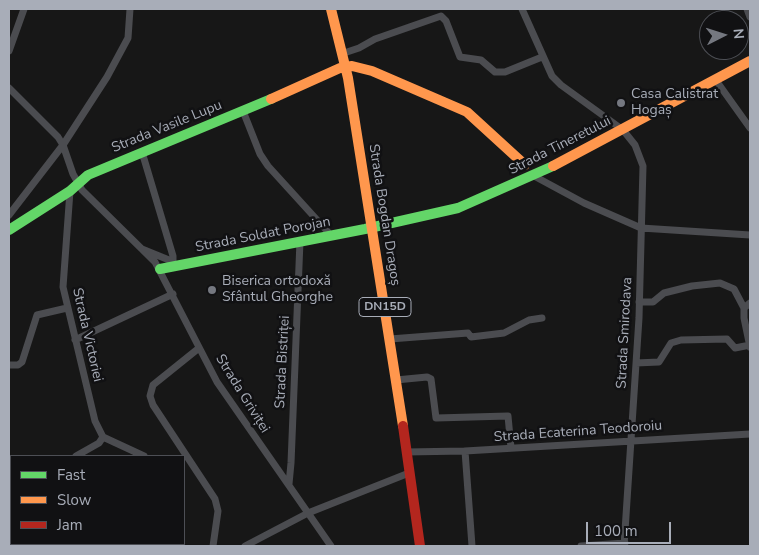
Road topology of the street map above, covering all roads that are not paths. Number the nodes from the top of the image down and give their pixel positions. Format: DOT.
graph roads {
  1 [pos="24,9"];
  2 [pos="130,9"];
  3 [pos="331,9"];
  4 [pos="522,9"];
  5 [pos="747,9"];
  6 [pos="750,17"];
  7 [pos="9,51"];
  8 [pos="344,54"];
  9 [pos="542,57"];
  10 [pos="750,61"];
  11 [pos="346,67"];
  12 [pos="715,79"];
  13 [pos="9,88"];
  14 [pos="243,111"];
  15 [pos="750,128"];
  16 [pos="623,130"];
  17 [pos="63,145"];
  18 [pos="142,152"];
  19 [pos="525,165"];
  20 [pos="534,176"];
  21 [pos="74,187"];
  22 [pos="9,215"];
  23 [pos="372,228"];
  24 [pos="641,228"];
  25 [pos="9,230"];
  26 [pos="750,235"];
  27 [pos="329,236"];
  28 [pos="300,241"];
  29 [pos="142,249"];
  30 [pos="173,266"];
  31 [pos="160,269"];
  32 [pos="173,294"];
  33 [pos="639,302"];
  34 [pos="747,305"];
  35 [pos="67,308"];
  36 [pos="542,318"];
  37 [pos="390,339"];
  38 [pos="75,340"];
  39 [pos="750,346"];
  40 [pos="199,348"];
  41 [pos="636,364"];
  42 [pos="9,365"];
  43 [pos="396,380"];
  44 [pos="750,434"];
  45 [pos="103,437"];
  46 [pos="632,441"];
  47 [pos="511,448"];
  48 [pos="465,451"];
  49 [pos="406,452"];
  50 [pos="78,455"];
  51 [pos="142,455"];
  52 [pos="184,455"];
  53 [pos="187,460"];
  54 [pos="409,473"];
  55 [pos="288,484"];
  56 [pos="308,513"];
  57 [pos="624,545"];
  58 [pos="213,546"];
  59 [pos="245,546"];
  60 [pos="331,546"];
  61 [pos="420,546"];
  62 [pos="472,546"];
  63 [pos="581,546"];
  1 -- 7 [label="street"];
  2 -- 17 [label="street"];
  3 -- 8 [label="street, Strada Bogdan Dragoș / DN15D"];
  4 -- 9 [label="street, Strada Smirodava"];
  5 -- 6 [label="street"];
  8 -- 9 [label="street"];
  8 -- 11 [label="street, Strada Bogdan Dragoș / DN15D"];
  9 -- 16 [label="street, Strada Smirodava"];
  10 -- 12 [label="street, Strada Tineretului"];
  11 -- 14 [label="street, Strada Vasile Lupu"];
  11 -- 19 [label="street"];
  11 -- 23 [label="street, Strada Bogdan Dragoș / DN15D"];
  12 -- 15 [label="street"];
  12 -- 16 [label="street, Strada Tineretului"];
  13 -- 17 [label="street, Strada Griviței"];
  14 -- 18 [label="street, Strada Vasile Lupu"];
  14 -- 27 [label="street"];
  16 -- 20 [label="street, Strada Tineretului"];
  16 -- 24 [label="street, Strada Smirodava"];
  17 -- 21 [label="street, Strada Griviței"];
  17 -- 22 [label="street"];
  18 -- 21 [label="street, Strada Vasile Lupu"];
  18 -- 30 [label="street"];
  20 -- 23 [label="street, Strada Tineretului"];
  20 -- 24 [label="street"];
  21 -- 25 [label="street, Strada Vasile Lupu"];
  21 -- 29 [label="street, Strada Griviței"];
  21 -- 35 [label="street, Strada Victoriei"];
  23 -- 27 [label="street, Strada Soldat Porojan"];
  23 -- 37 [label="street, Strada Bogdan Dragoș / DN15D"];
  24 -- 26 [label="street"];
  24 -- 33 [label="street, Strada Smirodava"];
  27 -- 28 [label="street, Strada Soldat Porojan"];
  28 -- 30 [label="street, Strada Soldat Porojan"];
  28 -- 55 [label="street, Strada Bistriței"];
  29 -- 30 [label="street, Strada Griviței"];
  29 -- 31 [label="street, Strada Griviței"];
  30 -- 31 [label="street, Strada Soldat Porojan"];
  31 -- 32 [label="street, Strada Griviței"];
  32 -- 38 [label="street"];
  32 -- 40 [label="street, Strada Griviței"];
  33 -- 34 [label="street"];
  33 -- 41 [label="street, Strada Smirodava"];
  34 -- 39 [label="street"];
  35 -- 38 [label="street, Strada Victoriei"];
  35 -- 42 [label="street"];
  36 -- 37 [label="street"];
  37 -- 43 [label="street, Strada Bogdan Dragoș / DN15D"];
  38 -- 45 [label="street, Strada Victoriei"];
  39 -- 41 [label="street"];
  40 -- 52 [label="street"];
  40 -- 55 [label="street, Strada Griviței"];
  41 -- 46 [label="street, Strada Smirodava"];
  43 -- 47 [label="street"];
  43 -- 49 [label="street, Strada Bogdan Dragoș / DN15D"];
  44 -- 46 [label="street, Strada Ecaterina Teodoroiu"];
  45 -- 50 [label="street"];
  45 -- 51 [label="street"];
  46 -- 47 [label="street, Strada Ecaterina Teodoroiu"];
  46 -- 57 [label="street, Strada Smirodava"];
  47 -- 48 [label="street, Strada Ecaterina Teodoroiu"];
  48 -- 49 [label="street, Strada Ecaterina Teodoroiu"];
  48 -- 62 [label="street"];
  49 -- 54 [label="street, Strada Bogdan Dragoș / DN15D"];
  53 -- 58 [label="street"];
  54 -- 56 [label="street"];
  54 -- 61 [label="street, Strada Bogdan Dragoș / DN15D"];
  55 -- 56 [label="street, Strada Griviței"];
  56 -- 59 [label="street"];
  56 -- 60 [label="street, Strada Griviței"];
  57 -- 63 [label="street, Strada Smirodava"];
}
